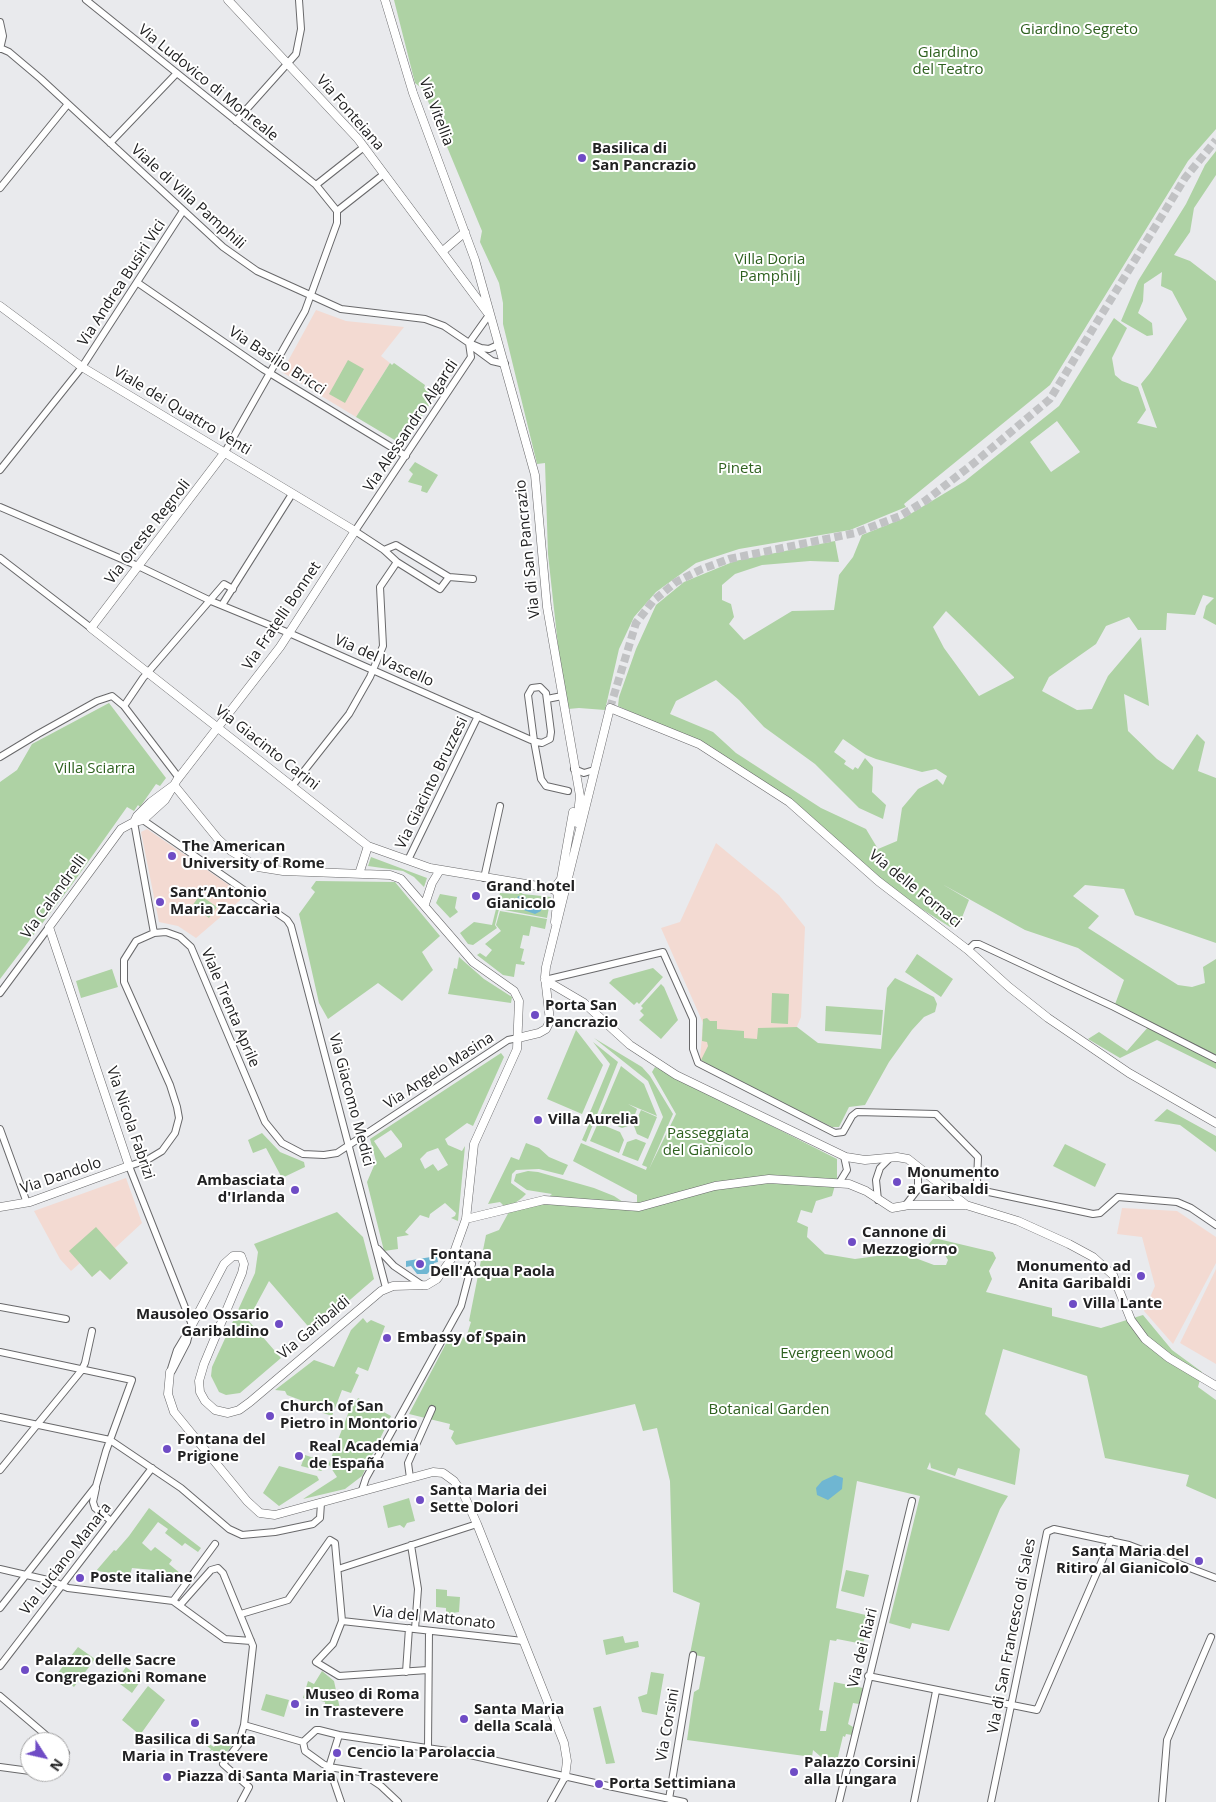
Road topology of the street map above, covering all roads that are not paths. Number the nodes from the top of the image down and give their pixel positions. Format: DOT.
graph roads {
  1 [pos="86,0"];
  2 [pos="228,0"];
  3 [pos="299,0"];
  4 [pos="385,0"];
  5 [pos="0,23"];
  6 [pos="0,49"];
  7 [pos="288,64"];
  8 [pos="176,74"];
  9 [pos="68,104"];
  10 [pos="236,121"];
  11 [pos="110,143"];
  12 [pos="364,147"];
  13 [pos="384,174"];
  14 [pos="316,185"];
  15 [pos="0,188"];
  16 [pos="183,211"];
  17 [pos="337,211"];
  18 [pos="465,232"];
  19 [pos="443,251"];
  20 [pos="138,283"];
  21 [pos="311,296"];
  22 [pos="0,306"];
  23 [pos="490,315"];
  24 [pos="469,343"];
  25 [pos="498,345"];
  26 [pos="505,364"];
  27 [pos="82,367"];
  28 [pos="271,373"];
  29 [pos="225,452"];
  30 [pos="406,456"];
  31 [pos="0,470"];
  32 [pos="292,494"];
  33 [pos="0,507"];
  34 [pos="355,531"];
  35 [pos="384,550"];
  36 [pos="0,558"];
  37 [pos="397,562"];
  38 [pos="138,566"];
  39 [pos="449,577"];
  40 [pos="473,579"];
  41 [pos="232,589"];
  42 [pos="211,601"];
  43 [pos="222,605"];
  44 [pos="91,628"];
  45 [pos="290,633"];
  46 [pos="374,670"];
  47 [pos="149,672"];
  48 [pos="562,696"];
  49 [pos="547,699"];
  50 [pos="124,706"];
  51 [pos="478,716"];
  52 [pos="217,727"];
  53 [pos="534,741"];
  54 [pos="0,757"];
  55 [pos="574,769"];
  56 [pos="594,770"];
  57 [pos="176,781"];
  58 [pos="293,785"];
  59 [pos="568,791"];
  60 [pos="578,793"];
  61 [pos="500,806"];
  62 [pos="143,820"];
  63 [pos="134,822"];
  64 [pos="368,846"];
  65 [pos="408,860"];
  66 [pos="440,870"];
  67 [pos="570,873"];
  68 [pos="359,874"];
  69 [pos="484,878"];
  70 [pos="550,888"];
  71 [pos="425,904"];
  72 [pos="49,927"];
  73 [pos="154,933"];
  74 [pos="552,942"];
  75 [pos="968,950"];
  76 [pos="545,980"];
  77 [pos="0,993"];
  78 [pos="518,1038"];
  79 [pos="1216,1059"];
  80 [pos="1216,1123"];
  81 [pos="0,1129"];
  82 [pos="350,1144"];
  83 [pos="844,1156"];
  84 [pos="890,1158"];
  85 [pos="129,1166"];
  86 [pos="918,1168"];
  87 [pos="839,1183"];
  88 [pos="878,1200"];
  89 [pos="27,1203"];
  90 [pos="966,1205"];
  91 [pos="905,1206"];
  92 [pos="0,1207"];
  93 [pos="466,1219"];
  94 [pos="1216,1225"];
  95 [pos="376,1248"];
  96 [pos="472,1264"];
  97 [pos="423,1285"];
  98 [pos="386,1288"];
  99 [pos="0,1307"];
  100 [pos="66,1319"];
  101 [pos="192,1325"];
  102 [pos="92,1331"];
  103 [pos="0,1352"];
  104 [pos="81,1370"];
  105 [pos="170,1372"];
  106 [pos="1216,1386"];
  107 [pos="432,1410"];
  108 [pos="0,1416"];
  109 [pos="37,1424"];
  110 [pos="110,1440"];
  111 [pos="152,1468"];
  112 [pos="0,1470"];
  113 [pos="410,1478"];
  114 [pos="96,1486"];
  115 [pos="362,1490"];
  116 [pos="912,1501"];
  117 [pos="321,1503"];
  118 [pos="111,1521"];
  119 [pos="477,1524"];
  120 [pos="1110,1540"];
  121 [pos="215,1544"];
  122 [pos="411,1546"];
  123 [pos="0,1569"];
  124 [pos="338,1569"];
  125 [pos="24,1576"];
  126 [pos="1216,1578"];
  127 [pos="61,1585"];
  128 [pos="177,1603"];
  129 [pos="0,1608"];
  130 [pos="241,1614"];
  131 [pos="342,1621"];
  132 [pos="412,1629"];
  133 [pos="429,1630"];
  134 [pos="1211,1637"];
  135 [pos="523,1641"];
  136 [pos="251,1642"];
  137 [pos="693,1654"];
  138 [pos="0,1666"];
  139 [pos="428,1670"];
  140 [pos="406,1672"];
  141 [pos="868,1676"];
  142 [pos="936,1690"];
  143 [pos="0,1696"];
  144 [pos="1010,1706"];
  145 [pos="244,1724"];
  146 [pos="42,1732"];
  147 [pos="339,1735"];
  148 [pos="303,1742"];
  149 [pos="428,1748"];
  150 [pos="0,1767"];
  151 [pos="329,1767"];
  152 [pos="20,1770"];
  153 [pos="565,1777"];
  154 [pos="669,1800"];
  155 [pos="241,1802"];
  156 [pos="341,1802"];
  157 [pos="398,1802"];
  158 [pos="551,1802"];
  159 [pos="684,1802"];
  160 [pos="839,1802"];
  161 [pos="914,1802"];
  162 [pos="992,1802"];
  163 [pos="1162,1802"];
  1 -- 8 [label="street, Via Ludovico di Monreale"];
  2 -- 7 [label="street, Via Fonteiana"];
  3 -- 7 [label="street"];
  4 -- 18 [label="street, Via Vitellia"];
  5 -- 6 [label="street"];
  6 -- 9 [label="street, Viale di Villa Pamphili"];
  7 -- 10 [label="street"];
  7 -- 12 [label="street, Via Fonteiana"];
  8 -- 10 [label="street, Via Ludovico di Monreale"];
  8 -- 11 [label="street"];
  9 -- 11 [label="street, Viale di Villa Pamphili"];
  9 -- 15 [label="street"];
  10 -- 14 [label="street, Via Ludovico di Monreale"];
  11 -- 16 [label="street, Viale di Villa Pamphili"];
  12 -- 13 [label="street, Via Fonteiana"];
  12 -- 14 [label="street"];
  13 -- 17 [label="street"];
  13 -- 19 [label="street, Via Fonteiana"];
  14 -- 17 [label="street, Via Ludovico di Monreale"];
  16 -- 20 [label="street, Via Andrea Busiri Vici"];
  16 -- 21 [label="street, Viale di Villa Pamphili"];
  17 -- 21 [label="street"];
  18 -- 19 [label="street"];
  18 -- 23 [label="street, Via Vitellia"];
  19 -- 23 [label="street, Via Fonteiana"];
  20 -- 27 [label="street, Via Andrea Busiri Vici"];
  20 -- 28 [label="street, Via Basilio Bricci"];
  21 -- 24 [label="street, Viale di Villa Pamphili"];
  21 -- 28 [label="street"];
  22 -- 27 [label="street, Viale dei Quattro Venti"];
  23 -- 24 [label="street"];
  23 -- 25 [label="street, Via di San Pancrazio"];
  24 -- 25 [label="street, Viale di Villa Pamphili"];
  24 -- 26 [label="street, Via Alessandro Algardi"];
  24 -- 30 [label="street, Via Alessandro Algardi"];
  25 -- 26 [label="street, Via di San Pancrazio"];
  26 -- 48 [label="street, Via di San Pancrazio"];
  27 -- 29 [label="street, Viale dei Quattro Venti"];
  27 -- 31 [label="street, Via Andrea Busiri Vici"];
  28 -- 29 [label="street"];
  28 -- 30 [label="street, Via Basilio Bricci"];
  29 -- 32 [label="street, Viale dei Quattro Venti"];
  29 -- 38 [label="street, Via Oreste Regnoli"];
  30 -- 34 [label="street, Via Alessandro Algardi"];
  32 -- 34 [label="street, Viale dei Quattro Venti"];
  32 -- 41 [label="street"];
  33 -- 38 [label="street"];
  34 -- 35 [label="street"];
  34 -- 45 [label="street, Via Fratelli Bonnet"];
  35 -- 37 [label="street"];
  35 -- 39 [label="street"];
  36 -- 44 [label="street, Via Giacinto Carini"];
  37 -- 39 [label="street"];
  37 -- 46 [label="street"];
  38 -- 42 [label="street"];
  38 -- 44 [label="street, Via Oreste Regnoli"];
  39 -- 40 [label="street"];
  41 -- 42 [label="street"];
  41 -- 43 [label="street"];
  42 -- 43 [label="street, Via del Vascello"];
  42 -- 47 [label="street"];
  43 -- 45 [label="street, Via del Vascello"];
  44 -- 47 [label="street, Via Giacinto Carini"];
  45 -- 46 [label="street, Via del Vascello"];
  45 -- 52 [label="street, Via Fratelli Bonnet"];
  46 -- 51 [label="street, Via del Vascello"];
  46 -- 58 [label="street"];
  47 -- 50 [label="street"];
  47 -- 52 [label="street, Via Giacinto Carini"];
  48 -- 49 [label="street"];
  48 -- 55 [label="street, Via di San Pancrazio"];
  49 -- 53 [label="street"];
  49 -- 53 [label="street"];
  50 -- 54 [label="street"];
  50 -- 57 [label="street"];
  51 -- 53 [label="street, Via del Vascello"];
  51 -- 65 [label="street, Via Giacinto Bruzzesi"];
  52 -- 57 [label="street, Via Fratelli Bonnet"];
  52 -- 58 [label="street, Via Giacinto Carini"];
  53 -- 59 [label="street"];
  55 -- 56 [label="street"];
  55 -- 60 [label="street, Via di San Pancrazio"];
  56 -- 60 [label="street, Via di San Pancrazio"];
  56 -- 67 [label="street, Via di San Pancrazio"];
  56 -- 75 [label="street, Via delle Fornaci"];
  57 -- 62 [label="street"];
  57 -- 63 [label="street, Via Calandrelli"];
  57 -- 68 [label="street"];
  58 -- 64 [label="street, Via Giacinto Carini"];
  60 -- 67 [label="street, Via di San Pancrazio"];
  60 -- 70 [label="street, Via di San Pancrazio"];
  61 -- 69 [label="street"];
  62 -- 63 [label="street, Via Calandrelli"];
  62 -- 82 [label="street, Via Giacomo Medici"];
  63 -- 72 [label="street, Via Calandrelli"];
  63 -- 73 [label="street"];
  64 -- 65 [label="street, Via Giacinto Carini"];
  64 -- 68 [label="street"];
  65 -- 66 [label="street, Via Giacinto Carini"];
  66 -- 69 [label="street, Via Giacinto Carini"];
  66 -- 71 [label="street"];
  67 -- 74 [label="street, Via di San Pancrazio"];
  68 -- 71 [label="street"];
  69 -- 70 [label="street, Via Giacinto Carini"];
  70 -- 74 [label="street, Via di San Pancrazio"];
  71 -- 78 [label="street"];
  72 -- 77 [label="street, Via Calandrelli"];
  72 -- 85 [label="street, Via Nicola Fabrizi"];
  73 -- 82 [label="street, Viale Trenta Aprile"];
  73 -- 85 [label="street"];
  74 -- 76 [label="street, Via di San Pancrazio"];
  75 -- 79 [label="street, Via delle Fornaci"];
  75 -- 80 [label="street"];
  76 -- 78 [label="street"];
  76 -- 83 [label="street"];
  76 -- 94 [label="street"];
  78 -- 82 [label="street, Via Angelo Masina"];
  78 -- 93 [label="street"];
  81 -- 89 [label="street"];
  82 -- 95 [label="street, Via Giacomo Medici"];
  83 -- 84 [label="street"];
  83 -- 87 [label="street"];
  84 -- 86 [label="street"];
  84 -- 88 [label="street"];
  85 -- 89 [label="street, Via Dandolo"];
  85 -- 101 [label="street, Via Nicola Fabrizi"];
  86 -- 90 [label="street"];
  86 -- 91 [label="street"];
  87 -- 88 [label="street"];
  87 -- 93 [label="street"];
  88 -- 91 [label="street"];
  89 -- 92 [label="street, Via Dandolo"];
  90 -- 91 [label="street"];
  90 -- 106 [label="street"];
  93 -- 97 [label="street"];
  95 -- 97 [label="street"];
  95 -- 98 [label="street, Via Giacomo Medici"];
  96 -- 115 [label="street"];
  97 -- 98 [label="street"];
  98 -- 101 [label="street, Via Garibaldi"];
  99 -- 100 [label="street"];
  101 -- 105 [label="street, Via Garibaldi"];
  102 -- 104 [label="street"];
  103 -- 104 [label="street"];
  104 -- 109 [label="street"];
  104 -- 110 [label="street"];
  105 -- 117 [label="street, Via Garibaldi"];
  107 -- 113 [label="street"];
  108 -- 109 [label="street"];
  109 -- 110 [label="street"];
  109 -- 112 [label="street"];
  110 -- 111 [label="street"];
  110 -- 114 [label="street"];
  111 -- 117 [label="street"];
  111 -- 118 [label="street, Via Luciano Manara"];
  113 -- 115 [label="street, Via Garibaldi"];
  113 -- 119 [label="street, Via Garibaldi"];
  114 -- 118 [label="street"];
  114 -- 125 [label="street"];
  115 -- 117 [label="street, Via Garibaldi"];
  116 -- 141 [label="street, Via dei Riari"];
  118 -- 127 [label="street, Via Luciano Manara"];
  119 -- 122 [label="street"];
  119 -- 135 [label="street, Via Garibaldi"];
  120 -- 126 [label="street, Via di San Francesco di Sales"];
  120 -- 144 [label="street"];
  120 -- 144 [label="street, Via di San Francesco di Sales"];
  121 -- 128 [label="street"];
  122 -- 124 [label="street"];
  122 -- 132 [label="street"];
  123 -- 125 [label="street"];
  124 -- 130 [label="street"];
  124 -- 131 [label="street"];
  125 -- 127 [label="street"];
  125 -- 129 [label="street"];
  127 -- 128 [label="street"];
  127 -- 138 [label="street, Via Luciano Manara"];
  128 -- 130 [label="street"];
  128 -- 136 [label="street"];
  130 -- 136 [label="street"];
  131 -- 132 [label="street, Via del Mattonato"];
  131 -- 140 [label="street"];
  132 -- 133 [label="street, Via del Mattonato"];
  132 -- 140 [label="street"];
  133 -- 135 [label="street, Via del Mattonato"];
  133 -- 139 [label="street"];
  134 -- 163 [label="street"];
  135 -- 153 [label="street, Via Garibaldi"];
  136 -- 145 [label="street"];
  137 -- 154 [label="street, Via Corsini"];
  139 -- 140 [label="street"];
  139 -- 149 [label="street"];
  141 -- 142 [label="street"];
  141 -- 160 [label="street, Via dei Riari"];
  142 -- 144 [label="street"];
  142 -- 161 [label="street"];
  143 -- 146 [label="street"];
  144 -- 162 [label="street, Via di San Francesco di Sales"];
  145 -- 148 [label="street"];
  145 -- 155 [label="street"];
  147 -- 148 [label="street"];
  147 -- 149 [label="street"];
  147 -- 151 [label="street"];
  148 -- 151 [label="street"];
  149 -- 153 [label="street"];
  150 -- 152 [label="street"];
  151 -- 156 [label="street"];
  151 -- 157 [label="street"];
  153 -- 154 [label="street"];
  153 -- 158 [label="street"];
  154 -- 159 [label="street"];
}
